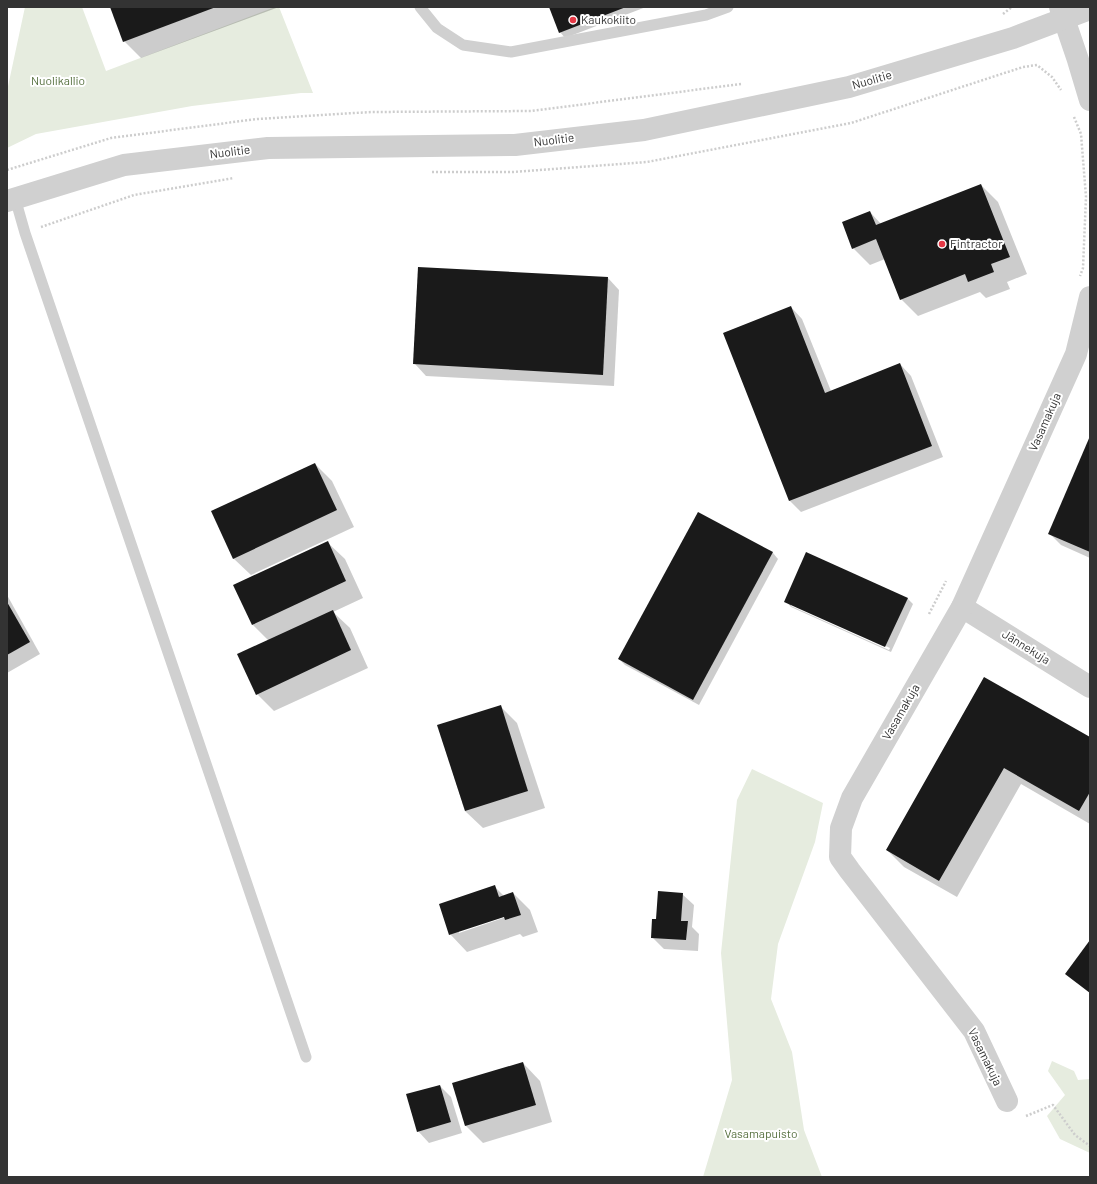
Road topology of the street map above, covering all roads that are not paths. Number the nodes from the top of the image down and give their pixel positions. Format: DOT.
graph roads {
  1 [pos="420,7"];
  2 [pos="728,7"];
  3 [pos="1090,9"];
  4 [pos="1062,13"];
  5 [pos="1090,100"];
  6 [pos="11,199"];
  7 [pos="1089,305"];
  8 [pos="962,607"];
  9 [pos="1090,687"];
  10 [pos="306,1057"];
  11 [pos="1007,1101"];
  1 -- 2 [label="lane"];
  3 -- 4 [label="street, Nuolitie"];
  4 -- 5 [label="street"];
  4 -- 6 [label="street, Nuolitie"];
  6 -- 10 [label="lane"];
  7 -- 8 [label="street, Vasamakuja"];
  8 -- 9 [label="street, Jännekuja"];
  8 -- 11 [label="street, Vasamakuja"];
}
